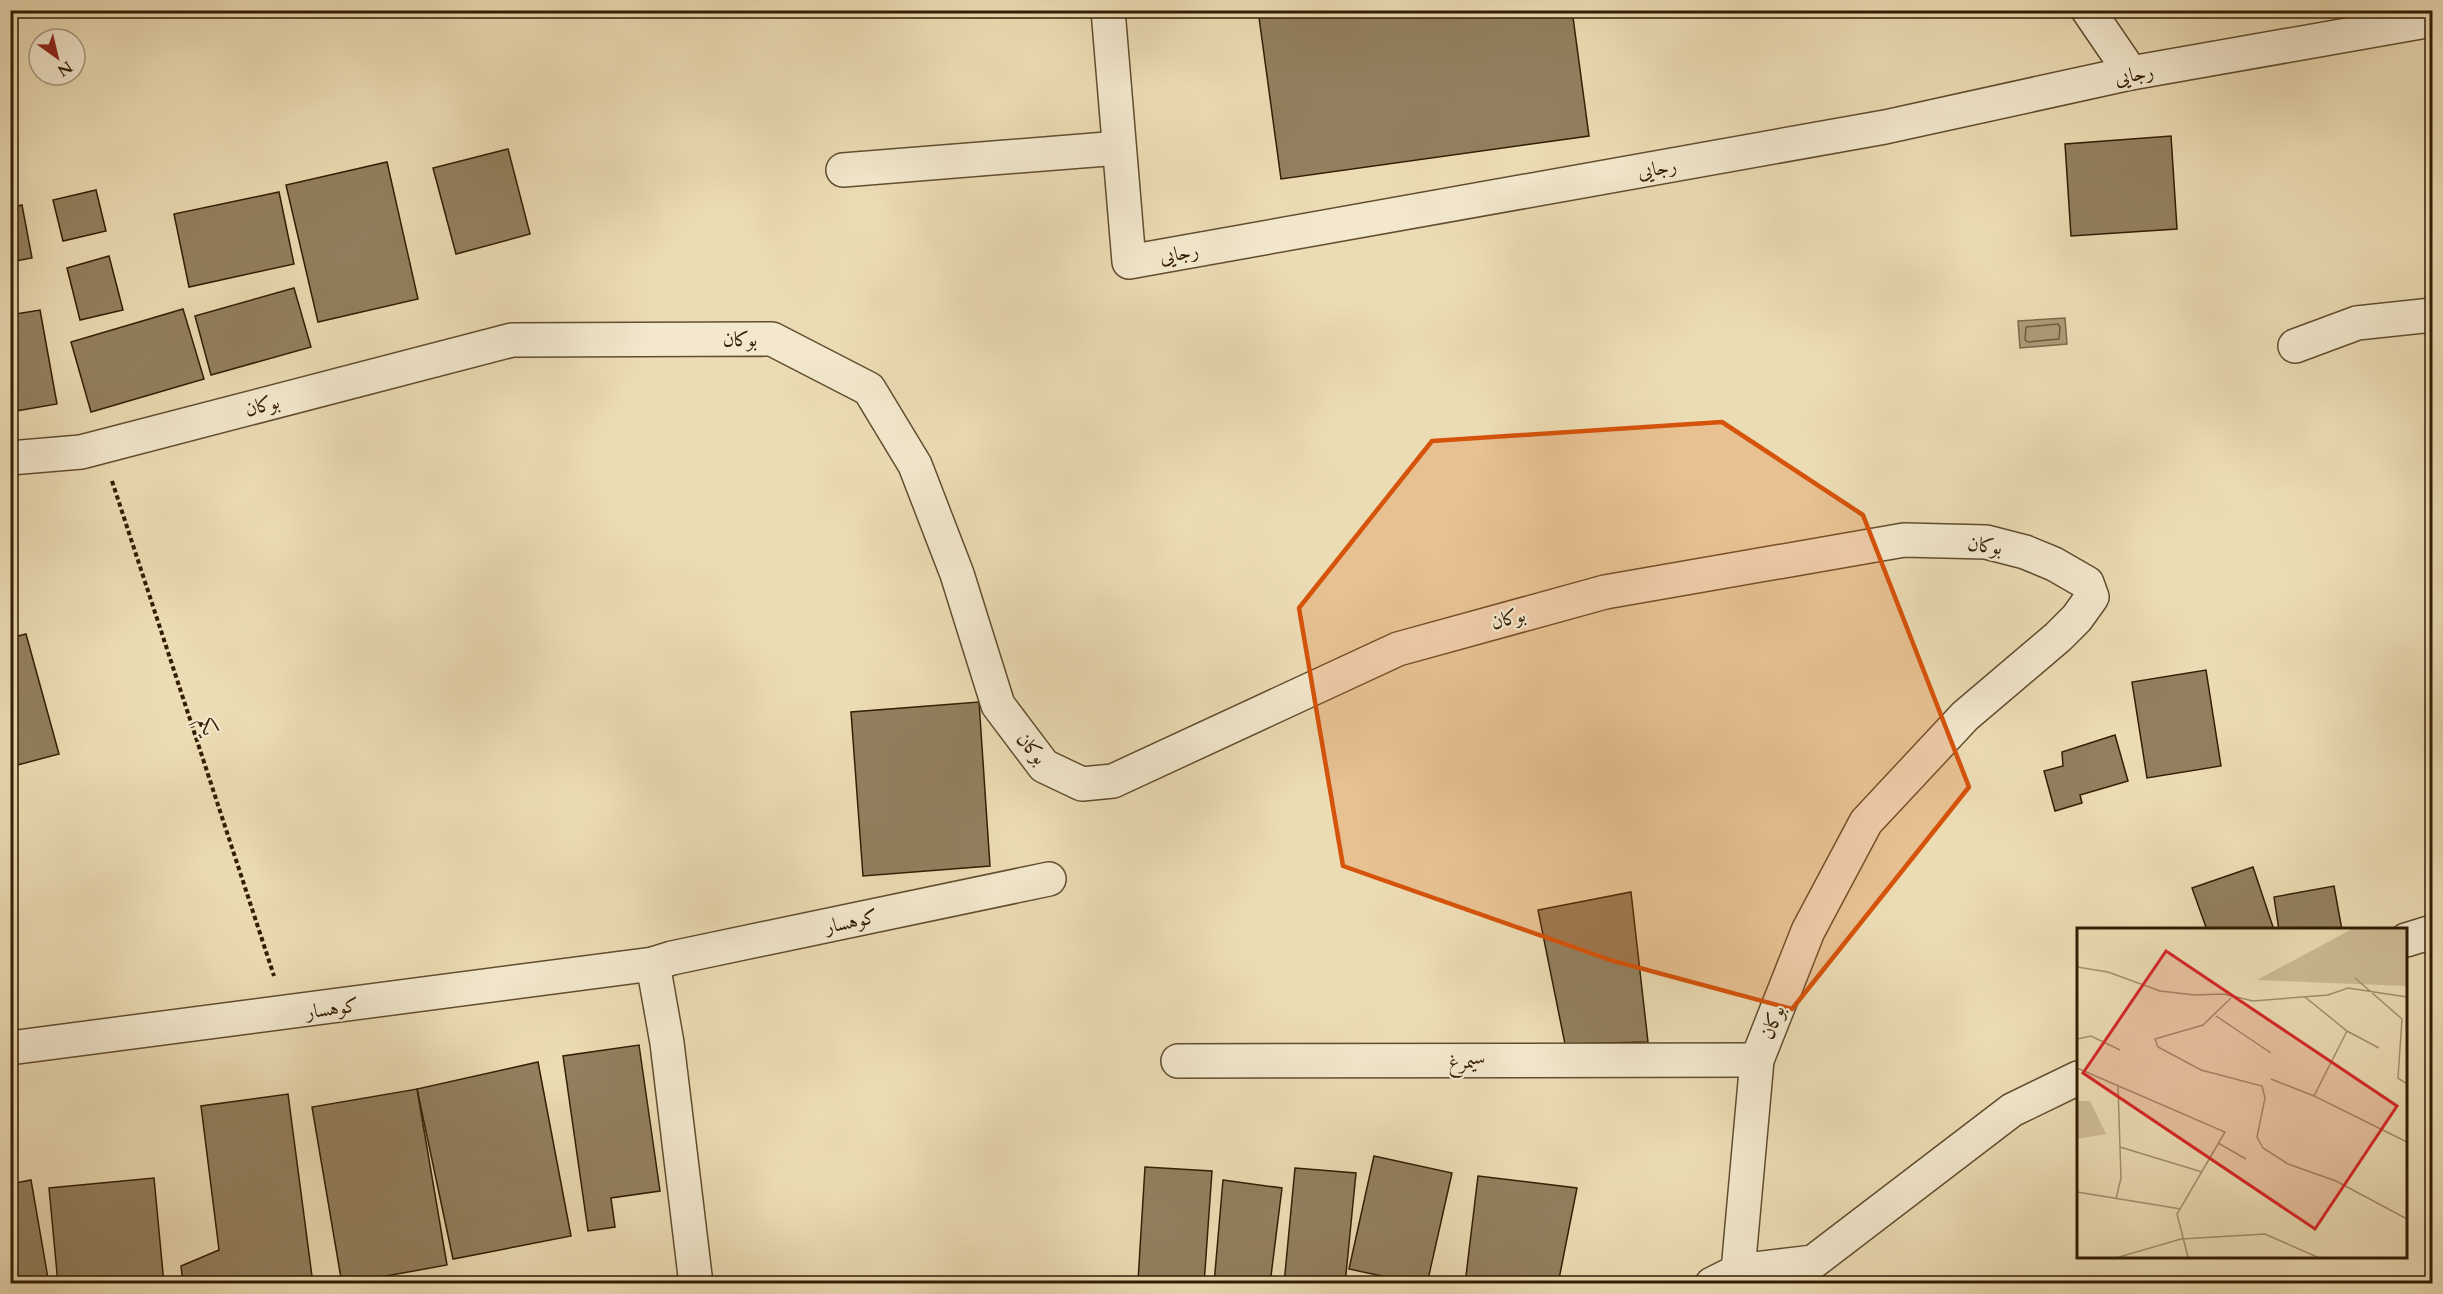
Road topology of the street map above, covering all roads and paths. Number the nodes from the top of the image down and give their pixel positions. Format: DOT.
graph roads {
  1 [pos="1108,10"];
  2 [pos="2088,10"];
  3 [pos="2433,20"];
  4 [pos="2131,74"];
  5 [pos="1119,148"];
  6 [pos="843,170"];
  7 [pos="2433,315"];
  8 [pos="2295,346"];
  9 [pos="101,447"];
  10 [pos="10,458"];
  11 [pos="1049,879"];
  12 [pos="2433,932"];
  13 [pos="2407,940"];
  14 [pos="653,964"];
  15 [pos="286,1014"];
  16 [pos="10,1048"];
  17 [pos="1757,1060"];
  18 [pos="1178,1061"];
  19 [pos="2077,1079"];
  20 [pos="1725,1277"];
  21 [pos="696,1284"];
  1 -- 5 [label="street, رجایی"];
  2 -- 4 [label="street"];
  3 -- 4 [label="street, رجایی"];
  4 -- 5 [label="street, رجایی"];
  5 -- 6 [label="street"];
  7 -- 8 [label="street"];
  9 -- 10 [label="street, بوکان"];
  9 -- 15 [label="path, یکم"];
  9 -- 17 [label="street, بوکان"];
  11 -- 14 [label="street, کوهسار"];
  12 -- 13 [label="street"];
  14 -- 15 [label="street, کوهسار"];
  14 -- 21 [label="street"];
  15 -- 16 [label="street, کوهسار"];
  17 -- 18 [label="street, سیمرغ"];
  17 -- 20 [label="street, بوکان"];
  19 -- 20 [label="street, بوکان"];
}
